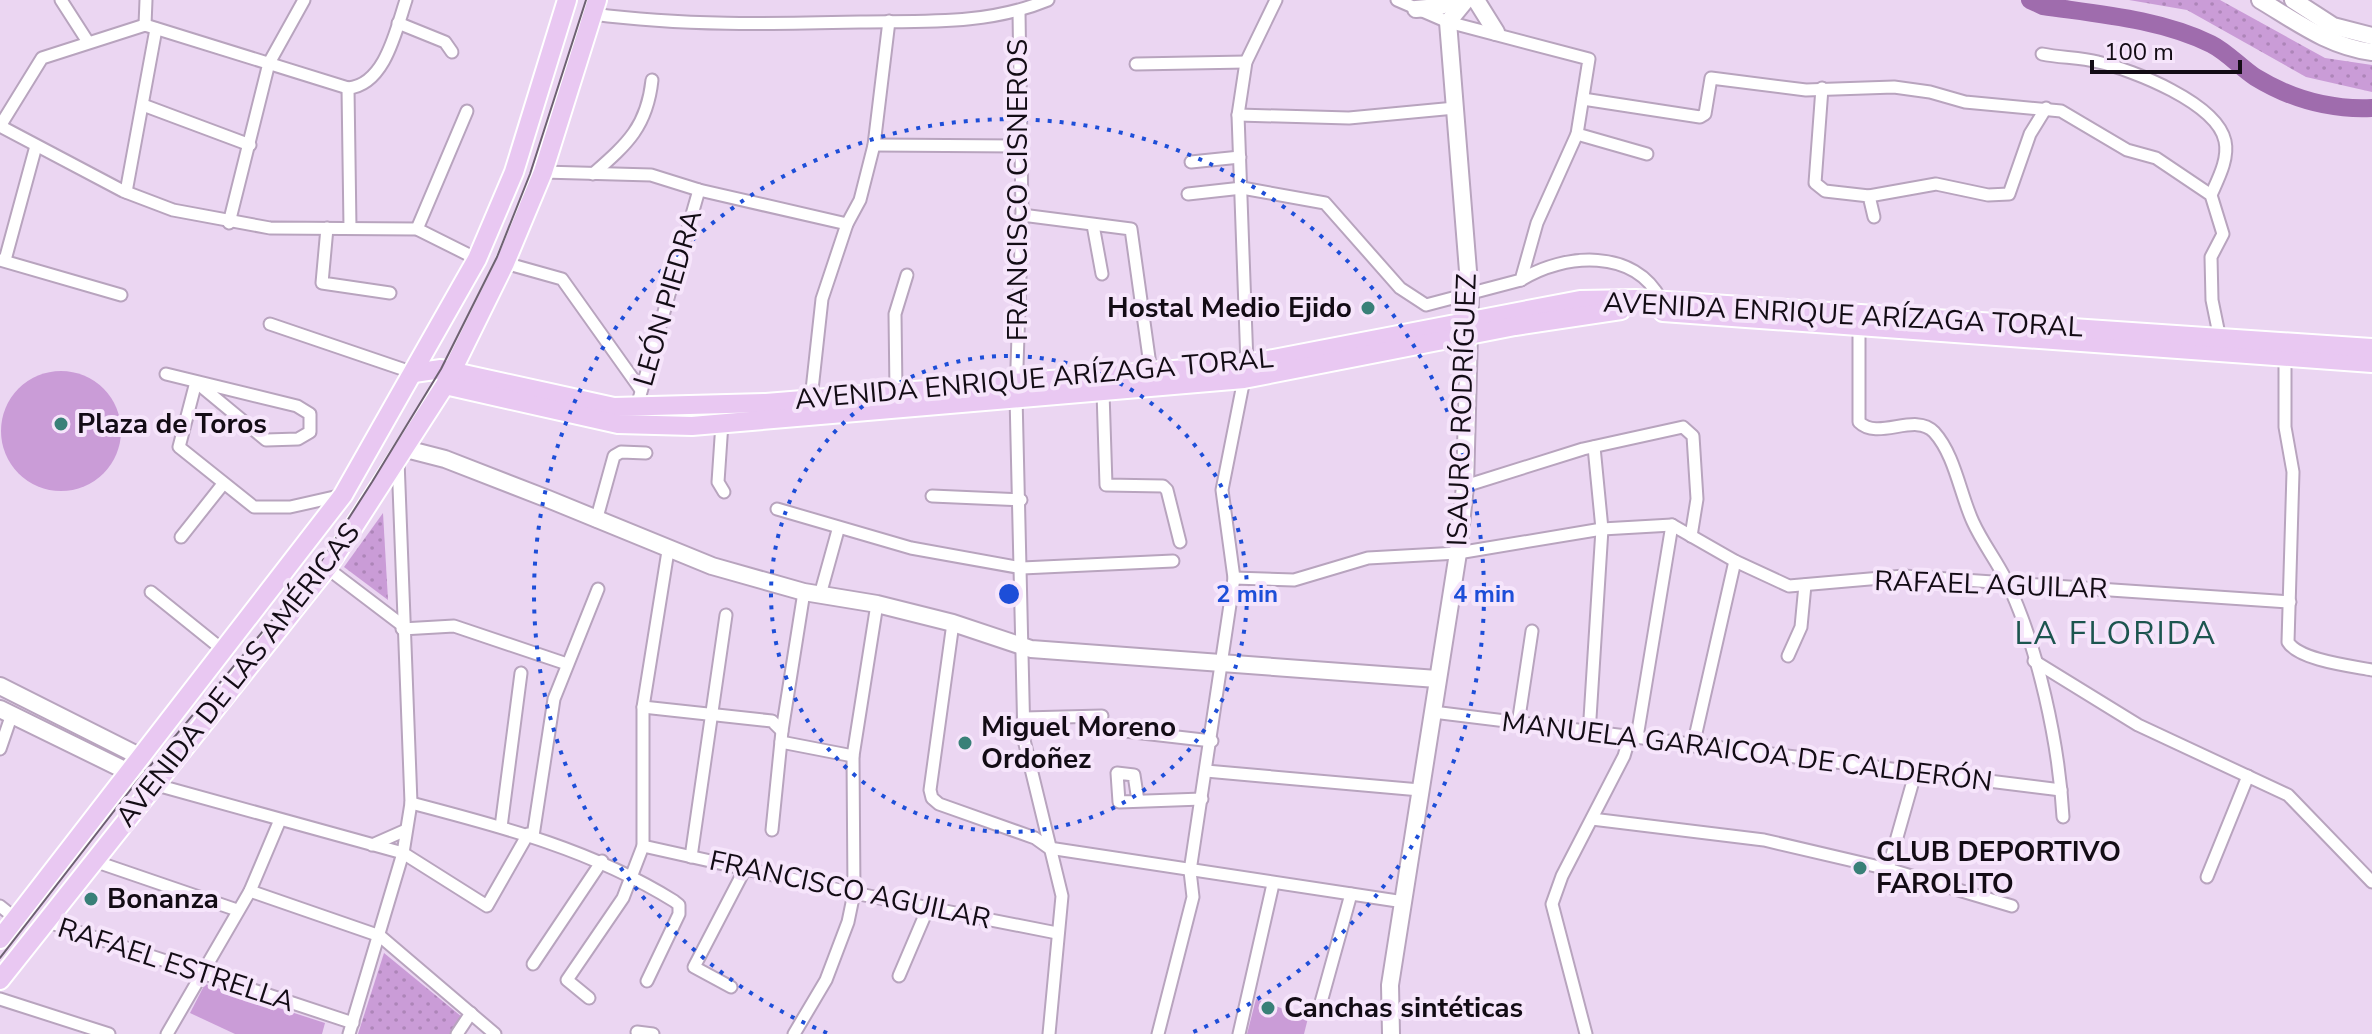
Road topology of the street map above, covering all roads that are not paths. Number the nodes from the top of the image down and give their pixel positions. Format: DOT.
graph roads {
  1 [pos="61,0"];
  2 [pos="146,0"];
  3 [pos="304,0"];
  4 [pos="406,0"];
  5 [pos="567,0"];
  6 [pos="1048,0"];
  7 [pos="1276,0"];
  8 [pos="1397,0"];
  9 [pos="1456,0"];
  10 [pos="1466,0"];
  11 [pos="1476,0"];
  12 [pos="2260,0"];
  13 [pos="2293,0"];
  14 [pos="595,7"];
  15 [pos="1416,9"];
  16 [pos="1019,12"];
  17 [pos="889,21"];
  18 [pos="1448,22"];
  19 [pos="398,23"];
  20 [pos="150,27"];
  21 [pos="1496,32"];
  22 [pos="2372,36"];
  23 [pos="88,42"];
  24 [pos="452,52"];
  25 [pos="2372,52"];
  26 [pos="2042,54"];
  27 [pos="1246,62"];
  28 [pos="269,63"];
  29 [pos="1136,64"];
  30 [pos="652,80"];
  31 [pos="543,83"];
  32 [pos="348,88"];
  33 [pos="1822,88"];
  34 [pos="1583,99"];
  35 [pos="143,105"];
  36 [pos="1455,108"];
  37 [pos="2046,108"];
  38 [pos="467,111"];
  39 [pos="1238,115"];
  40 [pos="561,116"];
  41 [pos="0,126"];
  42 [pos="1577,134"];
  43 [pos="250,145"];
  44 [pos="874,145"];
  45 [pos="36,146"];
  46 [pos="1021,146"];
  47 [pos="1647,154"];
  48 [pos="1240,157"];
  49 [pos="1191,162"];
  50 [pos="543,172"];
  51 [pos="593,174"];
  52 [pos="1242,188"];
  53 [pos="699,190"];
  54 [pos="126,192"];
  55 [pos="1188,194"];
  56 [pos="2211,195"];
  57 [pos="1869,196"];
  58 [pos="1022,215"];
  59 [pos="1874,217"];
  60 [pos="229,223"];
  61 [pos="847,224"];
  62 [pos="1093,225"];
  63 [pos="327,228"];
  64 [pos="350,228"];
  65 [pos="417,229"];
  66 [pos="477,259"];
  67 [pos="3,260"];
  68 [pos="505,263"];
  69 [pos="1102,274"];
  70 [pos="907,275"];
  71 [pos="1521,280"];
  72 [pos="390,293"];
  73 [pos="121,295"];
  74 [pos="1470,296"];
  75 [pos="1661,300"];
  76 [pos="270,324"];
  77 [pos="1859,327"];
  78 [pos="1470,328"];
  79 [pos="2220,339"];
  80 [pos="2372,348"];
  81 [pos="2285,356"];
  82 [pos="2372,363"];
  83 [pos="1151,372"];
  84 [pos="1245,372"];
  85 [pos="414,373"];
  86 [pos="166,374"];
  87 [pos="448,379"];
  88 [pos="196,382"];
  89 [pos="1016,389"];
  90 [pos="896,392"];
  91 [pos="1103,392"];
  92 [pos="639,398"];
  93 [pos="811,399"];
  94 [pos="722,423"];
  95 [pos="1594,447"];
  96 [pos="646,453"];
  97 [pos="402,454"];
  98 [pos="223,484"];
  99 [pos="1465,486"];
  100 [pos="724,492"];
  101 [pos="343,495"];
  102 [pos="932,496"];
  103 [pos="314,500"];
  104 [pos="1021,500"];
  105 [pos="777,509"];
  106 [pos="328,516"];
  107 [pos="596,521"];
  108 [pos="1672,525"];
  109 [pos="1602,529"];
  110 [pos="838,530"];
  111 [pos="1691,536"];
  112 [pos="181,537"];
  113 [pos="1180,542"];
  114 [pos="668,551"];
  115 [pos="1458,553"];
  116 [pos="1173,561"];
  117 [pos="1735,561"];
  118 [pos="327,568"];
  119 [pos="1022,568"];
  120 [pos="1234,578"];
  121 [pos="2007,582"];
  122 [pos="1805,585"];
  123 [pos="598,589"];
  124 [pos="151,592"];
  125 [pos="812,594"];
  126 [pos="2290,602"];
  127 [pos="877,604"];
  128 [pos="726,615"];
  129 [pos="953,623"];
  130 [pos="402,627"];
  131 [pos="1532,631"];
  132 [pos="1023,645"];
  133 [pos="223,650"];
  134 [pos="1788,656"];
  135 [pos="2034,661"];
  136 [pos="1223,662"];
  137 [pos="567,664"];
  138 [pos="2372,670"];
  139 [pos="521,673"];
  140 [pos="1437,679"];
  141 [pos="0,686"];
  142 [pos="643,707"];
  143 [pos="6,711"];
  144 [pos="1433,712"];
  145 [pos="714,714"];
  146 [pos="1102,716"];
  147 [pos="1024,718"];
  148 [pos="1518,724"];
  149 [pos="1116,730"];
  150 [pos="1589,734"];
  151 [pos="781,736"];
  152 [pos="1634,736"];
  153 [pos="1212,741"];
  154 [pos="1693,746"];
  155 [pos="0,749"];
  156 [pos="853,756"];
  157 [pos="134,764"];
  158 [pos="1206,771"];
  159 [pos="1915,774"];
  160 [pos="2248,776"];
  161 [pos="153,784"];
  162 [pos="1420,790"];
  163 [pos="2061,790"];
  164 [pos="1202,799"];
  165 [pos="1138,801"];
  166 [pos="411,803"];
  167 [pos="2063,817"];
  168 [pos="1592,819"];
  169 [pos="280,820"];
  170 [pos="501,827"];
  171 [pos="406,830"];
  172 [pos="772,830"];
  173 [pos="530,835"];
  174 [pos="372,845"];
  175 [pos="643,846"];
  176 [pos="1049,848"];
  177 [pos="403,853"];
  178 [pos="691,857"];
  179 [pos="94,861"];
  180 [pos="602,861"];
  181 [pos="745,869"];
  182 [pos="1888,869"];
  183 [pos="1190,871"];
  184 [pos="631,874"];
  185 [pos="2207,877"];
  186 [pos="2372,882"];
  187 [pos="1273,884"];
  188 [pos="250,891"];
  189 [pos="854,893"];
  190 [pos="1351,894"];
  191 [pos="1404,902"];
  192 [pos="0,906"];
  193 [pos="2012,906"];
  194 [pos="928,908"];
  195 [pos="237,910"];
  196 [pos="15,918"];
  197 [pos="45,921"];
  198 [pos="1057,933"];
  199 [pos="380,936"];
  200 [pos="0,939"];
  201 [pos="533,964"];
  202 [pos="203,975"];
  203 [pos="899,976"];
  204 [pos="0,980"];
  205 [pos="647,981"];
  206 [pos="731,987"];
  207 [pos="589,998"];
  208 [pos="0,999"];
  209 [pos="1320,1006"];
  210 [pos="471,1013"];
  211 [pos="351,1029"];
  212 [pos="637,1032"];
  213 [pos="109,1034"];
  214 [pos="167,1034"];
  215 [pos="457,1034"];
  216 [pos="495,1034"];
  217 [pos="653,1034"];
  218 [pos="794,1034"];
  219 [pos="1049,1034"];
  220 [pos="1158,1034"];
  221 [pos="1239,1034"];
  222 [pos="1391,1034"];
  223 [pos="1586,1034"];
  1 -- 23 [label="street"];
  2 -- 20 [label="street"];
  3 -- 28 [label="street"];
  4 -- 19 [label="street"];
  5 -- 31 [label="main road, AVENIDA DE LAS AMÉRICAS"];
  6 -- 16 [label="street"];
  7 -- 27 [label="street"];
  8 -- 15 [label="street"];
  9 -- 15 [label="street"];
  10 -- 18 [label="street"];
  11 -- 21 [label="street"];
  12 -- 25 [label="street"];
  13 -- 22 [label="street"];
  14 -- 17 [label="street"];
  14 -- 40 [label="main road, AVENIDA DE LAS AMÉRICAS"];
  15 -- 18 [label="street"];
  16 -- 17 [label="street"];
  16 -- 46 [label="street, FRANCISCO CISNEROS"];
  17 -- 44 [label="street"];
  18 -- 21 [label="street"];
  18 -- 36 [label="street, ISAURO RODRÍGUEZ"];
  19 -- 24 [label="street"];
  19 -- 32 [label="street"];
  20 -- 23 [label="street"];
  20 -- 28 [label="street"];
  20 -- 35 [label="street"];
  21 -- 34 [label="street"];
  23 -- 41 [label="street"];
  26 -- 56 [label="street"];
  27 -- 29 [label="street"];
  27 -- 39 [label="street"];
  28 -- 32 [label="street"];
  28 -- 43 [label="street"];
  30 -- 51 [label="street"];
  31 -- 40 [label="main road"];
  31 -- 66 [label="main road, AVENIDA DE LAS AMÉRICAS"];
  32 -- 64 [label="street"];
  33 -- 34 [label="street"];
  33 -- 37 [label="street"];
  33 -- 57 [label="street"];
  34 -- 42 [label="street"];
  35 -- 43 [label="street"];
  35 -- 54 [label="street"];
  36 -- 39 [label="street"];
  36 -- 74 [label="street, ISAURO RODRÍGUEZ"];
  37 -- 56 [label="street"];
  37 -- 57 [label="street"];
  38 -- 65 [label="street"];
  39 -- 48 [label="street"];
  40 -- 50 [label="main road, AVENIDA DE LAS AMÉRICAS"];
  41 -- 45 [label="street"];
  42 -- 47 [label="street"];
  42 -- 71 [label="street"];
  43 -- 60 [label="street"];
  44 -- 46 [label="street"];
  44 -- 61 [label="street"];
  45 -- 54 [label="street"];
  45 -- 67 [label="street"];
  46 -- 58 [label="street, FRANCISCO CISNEROS"];
  48 -- 49 [label="street"];
  48 -- 52 [label="street"];
  50 -- 51 [label="street"];
  50 -- 68 [label="main road, AVENIDA DE LAS AMÉRICAS"];
  51 -- 53 [label="street"];
  52 -- 55 [label="street"];
  52 -- 74 [label="street"];
  52 -- 84 [label="street"];
  53 -- 61 [label="street"];
  53 -- 92 [label="street, LEÓN PIEDRA"];
  54 -- 60 [label="street"];
  56 -- 79 [label="street"];
  57 -- 59 [label="street"];
  58 -- 62 [label="street"];
  58 -- 89 [label="street, FRANCISCO CISNEROS"];
  60 -- 63 [label="street"];
  61 -- 93 [label="street"];
  62 -- 69 [label="street"];
  62 -- 83 [label="street"];
  63 -- 64 [label="street"];
  63 -- 72 [label="street"];
  64 -- 65 [label="street"];
  65 -- 66 [label="street"];
  66 -- 85 [label="main road, AVENIDA DE LAS AMÉRICAS"];
  67 -- 73 [label="street"];
  68 -- 87 [label="main road, AVENIDA DE LAS AMÉRICAS"];
  68 -- 92 [label="street"];
  70 -- 90 [label="street"];
  71 -- 74 [label="street"];
  71 -- 75 [label="street"];
  74 -- 78 [label="street, ISAURO RODRÍGUEZ"];
  75 -- 78 [label="main road, AVENIDA ENRIQUE ARÍZAGA TORAL"];
  75 -- 79 [label="main road, AVENIDA ENRIQUE ARÍZAGA TORAL"];
  76 -- 85 [label="street"];
  77 -- 78 [label="main road, AVENIDA ENRIQUE ARÍZAGA TORAL"];
  77 -- 81 [label="main road, AVENIDA ENRIQUE ARÍZAGA TORAL"];
  77 -- 121 [label="street"];
  78 -- 84 [label="main road, AVENIDA ENRIQUE ARÍZAGA TORAL"];
  78 -- 99 [label="street, ISAURO RODRÍGUEZ"];
  79 -- 80 [label="main road, AVENIDA ENRIQUE ARÍZAGA TORAL"];
  81 -- 82 [label="main road, AVENIDA ENRIQUE ARÍZAGA TORAL"];
  81 -- 126 [label="street"];
  83 -- 84 [label="main road, AVENIDA ENRIQUE ARÍZAGA TORAL"];
  83 -- 89 [label="main road, AVENIDA ENRIQUE ARÍZAGA TORAL"];
  84 -- 91 [label="main road, AVENIDA ENRIQUE ARÍZAGA TORAL"];
  84 -- 120 [label="street"];
  85 -- 87 [label="main road, AVENIDA ENRIQUE ARÍZAGA TORAL"];
  85 -- 101 [label="main road, AVENIDA DE LAS AMÉRICAS"];
  86 -- 88 [label="street"];
  87 -- 92 [label="main road, AVENIDA ENRIQUE ARÍZAGA TORAL"];
  87 -- 94 [label="main road, AVENIDA ENRIQUE ARÍZAGA TORAL"];
  87 -- 97 [label="main road, AVENIDA DE LAS AMÉRICAS"];
  88 -- 88 [label="street"];
  88 -- 98 [label="street"];
  89 -- 90 [label="main road, AVENIDA ENRIQUE ARÍZAGA TORAL"];
  89 -- 91 [label="main road, AVENIDA ENRIQUE ARÍZAGA TORAL"];
  89 -- 94 [label="main road, AVENIDA ENRIQUE ARÍZAGA TORAL"];
  89 -- 104 [label="street, FRANCISCO CISNEROS"];
  90 -- 93 [label="main road, AVENIDA ENRIQUE ARÍZAGA TORAL"];
  91 -- 113 [label="street"];
  92 -- 93 [label="main road, AVENIDA ENRIQUE ARÍZAGA TORAL"];
  94 -- 100 [label="street"];
  95 -- 99 [label="street"];
  95 -- 109 [label="street"];
  95 -- 111 [label="street"];
  96 -- 107 [label="street"];
  97 -- 107 [label="street"];
  97 -- 118 [label="main road, AVENIDA DE LAS AMÉRICAS"];
  97 -- 130 [label="street"];
  98 -- 103 [label="street"];
  98 -- 112 [label="street"];
  99 -- 115 [label="street, ISAURO RODRÍGUEZ"];
  101 -- 103 [label="street"];
  101 -- 106 [label="main road, AVENIDA DE LAS AMÉRICAS"];
  102 -- 104 [label="street"];
  103 -- 106 [label="street"];
  104 -- 119 [label="street, FRANCISCO CISNEROS"];
  105 -- 110 [label="street"];
  106 -- 133 [label="main road, AVENIDA DE LAS AMÉRICAS"];
  107 -- 114 [label="street"];
  108 -- 109 [label="street"];
  108 -- 111 [label="street, RAFAEL AGUILAR"];
  108 -- 152 [label="street"];
  109 -- 115 [label="street"];
  109 -- 150 [label="street"];
  110 -- 119 [label="street"];
  110 -- 125 [label="street"];
  111 -- 117 [label="street, RAFAEL AGUILAR"];
  114 -- 125 [label="street"];
  114 -- 142 [label="street"];
  115 -- 120 [label="street"];
  115 -- 140 [label="street, ISAURO RODRÍGUEZ"];
  116 -- 119 [label="street"];
  117 -- 122 [label="street, RAFAEL AGUILAR"];
  117 -- 154 [label="street"];
  118 -- 130 [label="street"];
  118 -- 161 [label="main road, AVENIDA DE LAS AMÉRICAS"];
  119 -- 132 [label="street, FRANCISCO CISNEROS"];
  120 -- 136 [label="street"];
  121 -- 122 [label="street, RAFAEL AGUILAR"];
  121 -- 126 [label="street, RAFAEL AGUILAR"];
  121 -- 135 [label="street"];
  122 -- 134 [label="street"];
  123 -- 137 [label="street"];
  124 -- 133 [label="street"];
  125 -- 127 [label="street"];
  125 -- 151 [label="street"];
  126 -- 138 [label="street"];
  127 -- 129 [label="street"];
  127 -- 156 [label="street"];
  128 -- 145 [label="street"];
  129 -- 132 [label="street"];
  129 -- 176 [label="street"];
  130 -- 137 [label="street"];
  130 -- 166 [label="street"];
  131 -- 148 [label="street"];
  132 -- 136 [label="street"];
  132 -- 147 [label="street, FRANCISCO CISNEROS"];
  133 -- 157 [label="main road, AVENIDA DE LAS AMÉRICAS"];
  135 -- 160 [label="street"];
  135 -- 163 [label="street"];
  136 -- 140 [label="street"];
  136 -- 153 [label="street"];
  137 -- 173 [label="street"];
  139 -- 170 [label="street"];
  140 -- 144 [label="street, ISAURO RODRÍGUEZ"];
  141 -- 157 [label="street"];
  142 -- 145 [label="street"];
  142 -- 175 [label="street"];
  143 -- 155 [label="street"];
  143 -- 157 [label="street"];
  144 -- 148 [label="street, MANUELA GARAICOA DE CALDERÓN"];
  144 -- 162 [label="street, ISAURO RODRÍGUEZ"];
  145 -- 151 [label="street"];
  145 -- 178 [label="street"];
  146 -- 147 [label="street"];
  147 -- 176 [label="street, FRANCISCO CISNEROS"];
  148 -- 150 [label="street, MANUELA GARAICOA DE CALDERÓN"];
  149 -- 153 [label="street"];
  150 -- 152 [label="street, MANUELA GARAICOA DE CALDERÓN"];
  151 -- 156 [label="street"];
  151 -- 172 [label="street"];
  152 -- 154 [label="street, MANUELA GARAICOA DE CALDERÓN"];
  152 -- 168 [label="street"];
  153 -- 158 [label="street"];
  154 -- 159 [label="street, MANUELA GARAICOA DE CALDERÓN"];
  156 -- 189 [label="street"];
  157 -- 161 [label="street"];
  157 -- 196 [label="main road, AVENIDA DE LAS AMÉRICAS"];
  158 -- 162 [label="street"];
  158 -- 164 [label="street"];
  159 -- 163 [label="street, MANUELA GARAICOA DE CALDERÓN"];
  159 -- 182 [label="street"];
  160 -- 185 [label="street"];
  160 -- 186 [label="street"];
  161 -- 169 [label="street"];
  161 -- 179 [label="main road, AVENIDA DE LAS AMÉRICAS"];
  162 -- 191 [label="street, ISAURO RODRÍGUEZ"];
  163 -- 167 [label="street"];
  164 -- 165 [label="street"];
  164 -- 183 [label="street"];
  166 -- 170 [label="street"];
  166 -- 171 [label="street"];
  168 -- 182 [label="street"];
  168 -- 223 [label="street"];
  169 -- 174 [label="street"];
  169 -- 188 [label="street"];
  170 -- 173 [label="street"];
  171 -- 174 [label="street"];
  171 -- 177 [label="street"];
  173 -- 177 [label="street"];
  173 -- 180 [label="street"];
  174 -- 177 [label="street"];
  175 -- 178 [label="street, FRANCISCO AGUILAR"];
  175 -- 184 [label="street"];
  176 -- 183 [label="street"];
  176 -- 198 [label="street, FRANCISCO CISNEROS"];
  177 -- 199 [label="street"];
  178 -- 181 [label="street, FRANCISCO AGUILAR"];
  179 -- 195 [label="street"];
  179 -- 197 [label="main road, AVENIDA DE LAS AMÉRICAS"];
  180 -- 184 [label="street"];
  180 -- 201 [label="street"];
  181 -- 189 [label="street, FRANCISCO AGUILAR"];
  181 -- 206 [label="street"];
  182 -- 193 [label="street"];
  183 -- 187 [label="street"];
  183 -- 220 [label="street"];
  184 -- 205 [label="street"];
  184 -- 207 [label="street"];
  187 -- 190 [label="street"];
  187 -- 221 [label="street"];
  188 -- 195 [label="street"];
  188 -- 199 [label="street"];
  189 -- 194 [label="street, FRANCISCO AGUILAR"];
  189 -- 218 [label="street"];
  190 -- 191 [label="street"];
  190 -- 209 [label="street"];
  191 -- 222 [label="street, ISAURO RODRÍGUEZ"];
  192 -- 196 [label="street"];
  194 -- 198 [label="street, FRANCISCO AGUILAR"];
  194 -- 203 [label="street"];
  195 -- 202 [label="street"];
  196 -- 200 [label="main road, AVENIDA DE LAS AMÉRICAS"];
  197 -- 202 [label="street, RAFAEL ESTRELLA"];
  197 -- 204 [label="main road, AVENIDA DE LAS AMÉRICAS"];
  198 -- 219 [label="street, FRANCISCO CISNEROS"];
  199 -- 210 [label="street"];
  199 -- 211 [label="street"];
  202 -- 211 [label="street, RAFAEL ESTRELLA"];
  202 -- 214 [label="street"];
  208 -- 213 [label="street"];
  210 -- 215 [label="street"];
  210 -- 216 [label="street"];
  212 -- 217 [label="street"];
}
